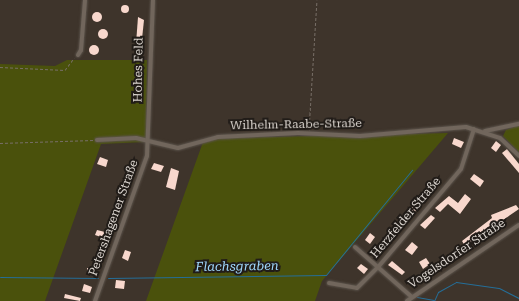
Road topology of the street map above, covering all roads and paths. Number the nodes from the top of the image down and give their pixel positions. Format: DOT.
graph roads {
  1 [pos="85,0"];
  2 [pos="153,0"];
  3 [pos="317,0"];
  4 [pos="78,55"];
  5 [pos="0,67"];
  6 [pos="519,124"];
  7 [pos="474,129"];
  8 [pos="486,131"];
  9 [pos="308,134"];
  10 [pos="96,140"];
  11 [pos="148,141"];
  12 [pos="0,143"];
  13 [pos="519,156"];
  14 [pos="519,225"];
  15 [pos="355,247"];
  16 [pos="379,266"];
  17 [pos="329,283"];
  18 [pos="412,297"];
  19 [pos="95,301"];
  20 [pos="407,301"];
  1 -- 4 [label="street"];
  2 -- 11 [label="street, Hohes Feld"];
  3 -- 9 [label="path"];
  4 -- 5 [label="path"];
  6 -- 8 [label="street"];
  7 -- 8 [label="street, Wilhelm-Raabe-Straße"];
  7 -- 9 [label="street, Wilhelm-Raabe-Straße"];
  7 -- 16 [label="street, Herzfelder Straße"];
  8 -- 13 [label="street"];
  9 -- 11 [label="street, Wilhelm-Raabe-Straße"];
  10 -- 11 [label="street, Wilhelm-Raabe-Straße"];
  10 -- 12 [label="path"];
  11 -- 19 [label="street, Petershagener Straße"];
  14 -- 18 [label="street, Vogelsdorfer Straße"];
  15 -- 16 [label="street"];
  16 -- 17 [label="street, Herzfelder Straße"];
  16 -- 18 [label="street"];
  18 -- 20 [label="street, Vogelsdorfer Straße"];
}
